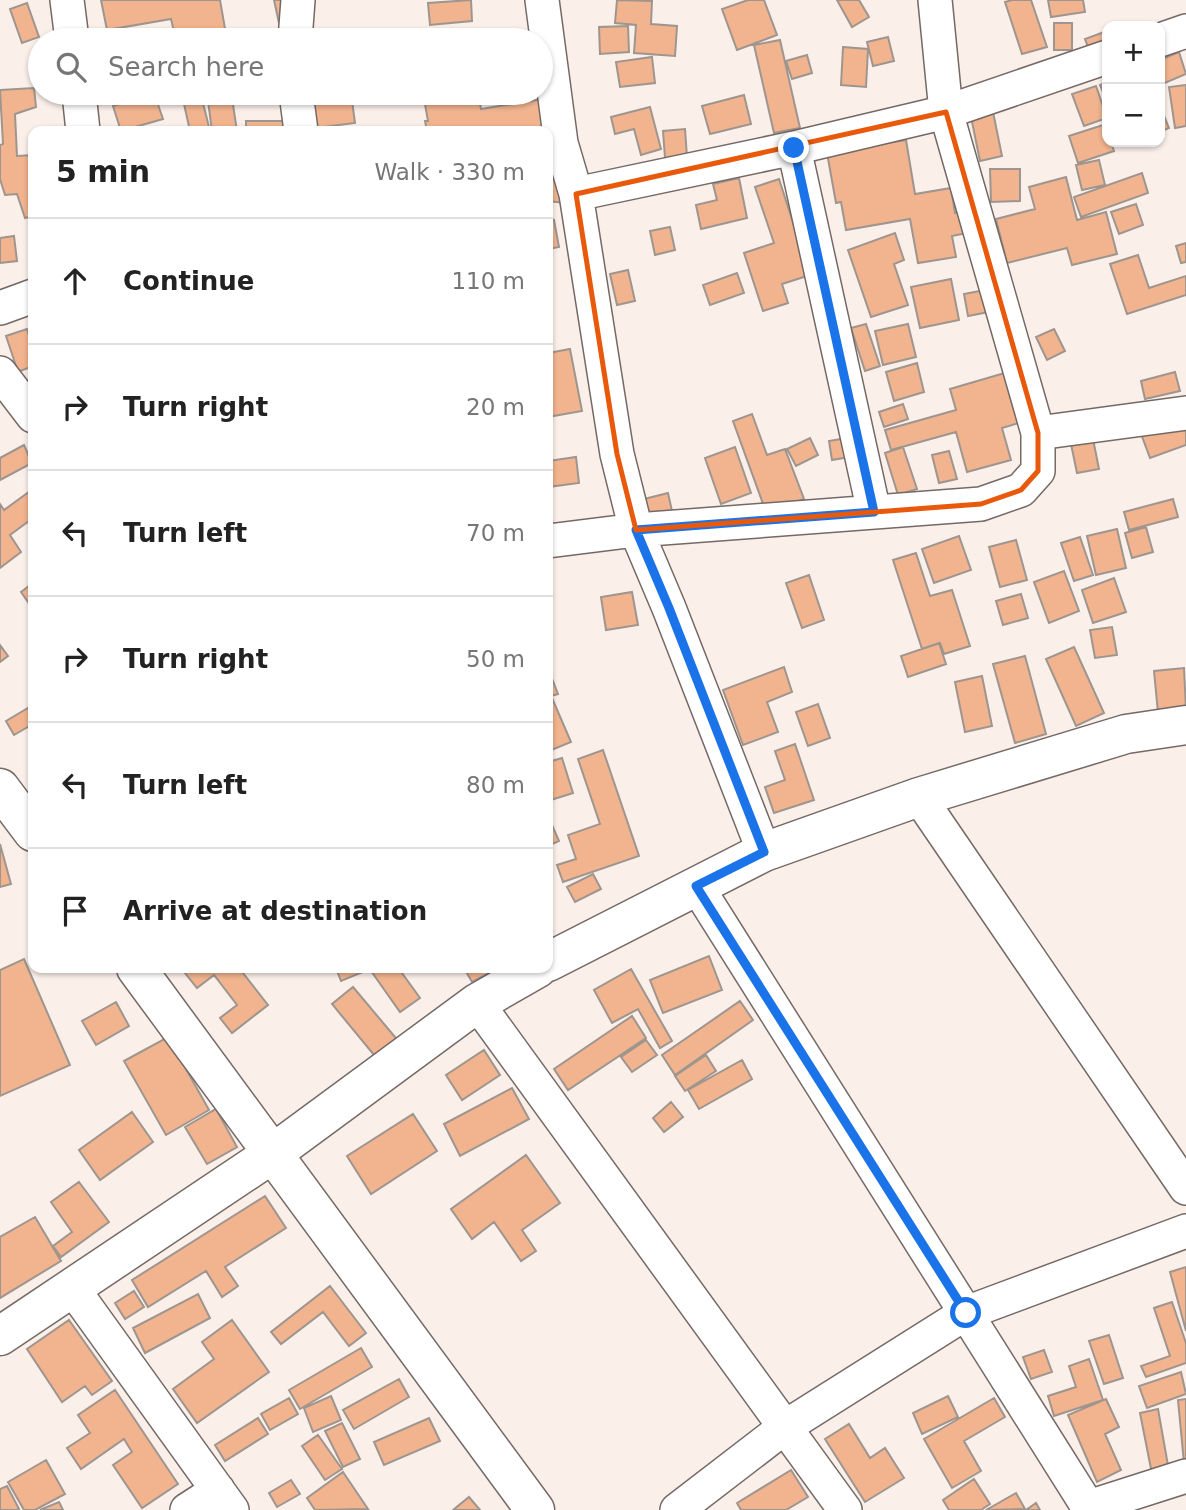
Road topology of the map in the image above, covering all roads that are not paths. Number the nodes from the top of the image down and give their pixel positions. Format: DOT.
graph roads {
  1 [pos="67,0"];
  2 [pos="298,0"];
  3 [pos="542,0"];
  4 [pos="936,0"];
  5 [pos="70,28"];
  6 [pos="296,28"];
  7 [pos="545,28"];
  8 [pos="1186,31"];
  9 [pos="1165,38"];
  10 [pos="1102,59"];
  11 [pos="80,105"];
  12 [pos="297,105"];
  13 [pos="551,105"];
  14 [pos="946,112"];
  15 [pos="82,126"];
  16 [pos="299,126"];
  17 [pos="555,144"];
  18 [pos="794,148"];
  19 [pos="576,194"];
  20 [pos="28,298"];
  21 [pos="0,308"];
  22 [pos="0,373"];
  23 [pos="28,409"];
  24 [pos="1186,413"];
  25 [pos="1038,433"];
  26 [pos="874,512"];
  27 [pos="636,530"];
  28 [pos="553,540"];
  29 [pos="1186,725"];
  30 [pos="0,788"];
  31 [pos="919,797"];
  32 [pos="28,825"];
  33 [pos="764,852"];
  34 [pos="696,886"];
  35 [pos="553,953"];
  36 [pos="140,973"];
  37 [pos="522,973"];
  38 [pos="477,1003"];
  39 [pos="272,1154"];
  40 [pos="1186,1188"];
  41 [pos="1186,1231"];
  42 [pos="73,1289"];
  43 [pos="966,1313"];
  44 [pos="0,1336"];
  45 [pos="785,1427"];
  46 [pos="1186,1476"];
  47 [pos="225,1500"];
  48 [pos="1090,1509"];
  49 [pos="187,1510"];
  50 [pos="534,1510"];
  51 [pos="677,1510"];
  52 [pos="845,1510"];
  1 -- 5 [label="street"];
  2 -- 6 [label="street"];
  3 -- 7 [label="street"];
  4 -- 14 [label="street"];
  8 -- 9 [label="street"];
  10 -- 14 [label="street"];
  11 -- 15 [label="street"];
  12 -- 16 [label="street"];
  13 -- 17 [label="street"];
  14 -- 18 [label="street"];
  14 -- 25 [label="street"];
  17 -- 19 [label="street"];
  18 -- 19 [label="street"];
  18 -- 26 [label="street"];
  19 -- 27 [label="street"];
  20 -- 21 [label="street"];
  22 -- 23 [label="street"];
  24 -- 25 [label="street"];
  25 -- 26 [label="street"];
  26 -- 27 [label="street"];
  27 -- 28 [label="street"];
  27 -- 33 [label="street"];
  29 -- 31 [label="street"];
  30 -- 32 [label="street"];
  31 -- 33 [label="street"];
  31 -- 40 [label="street"];
  33 -- 34 [label="street"];
  34 -- 35 [label="street"];
  34 -- 43 [label="street"];
  36 -- 39 [label="street"];
  37 -- 38 [label="street"];
  38 -- 39 [label="street"];
  38 -- 45 [label="street"];
  39 -- 42 [label="street"];
  39 -- 50 [label="street"];
  41 -- 43 [label="street"];
  42 -- 44 [label="street"];
  42 -- 47 [label="street"];
  43 -- 45 [label="street"];
  43 -- 48 [label="street"];
  45 -- 51 [label="street"];
  45 -- 52 [label="street"];
  46 -- 48 [label="street"];
  47 -- 49 [label="street"];
}
